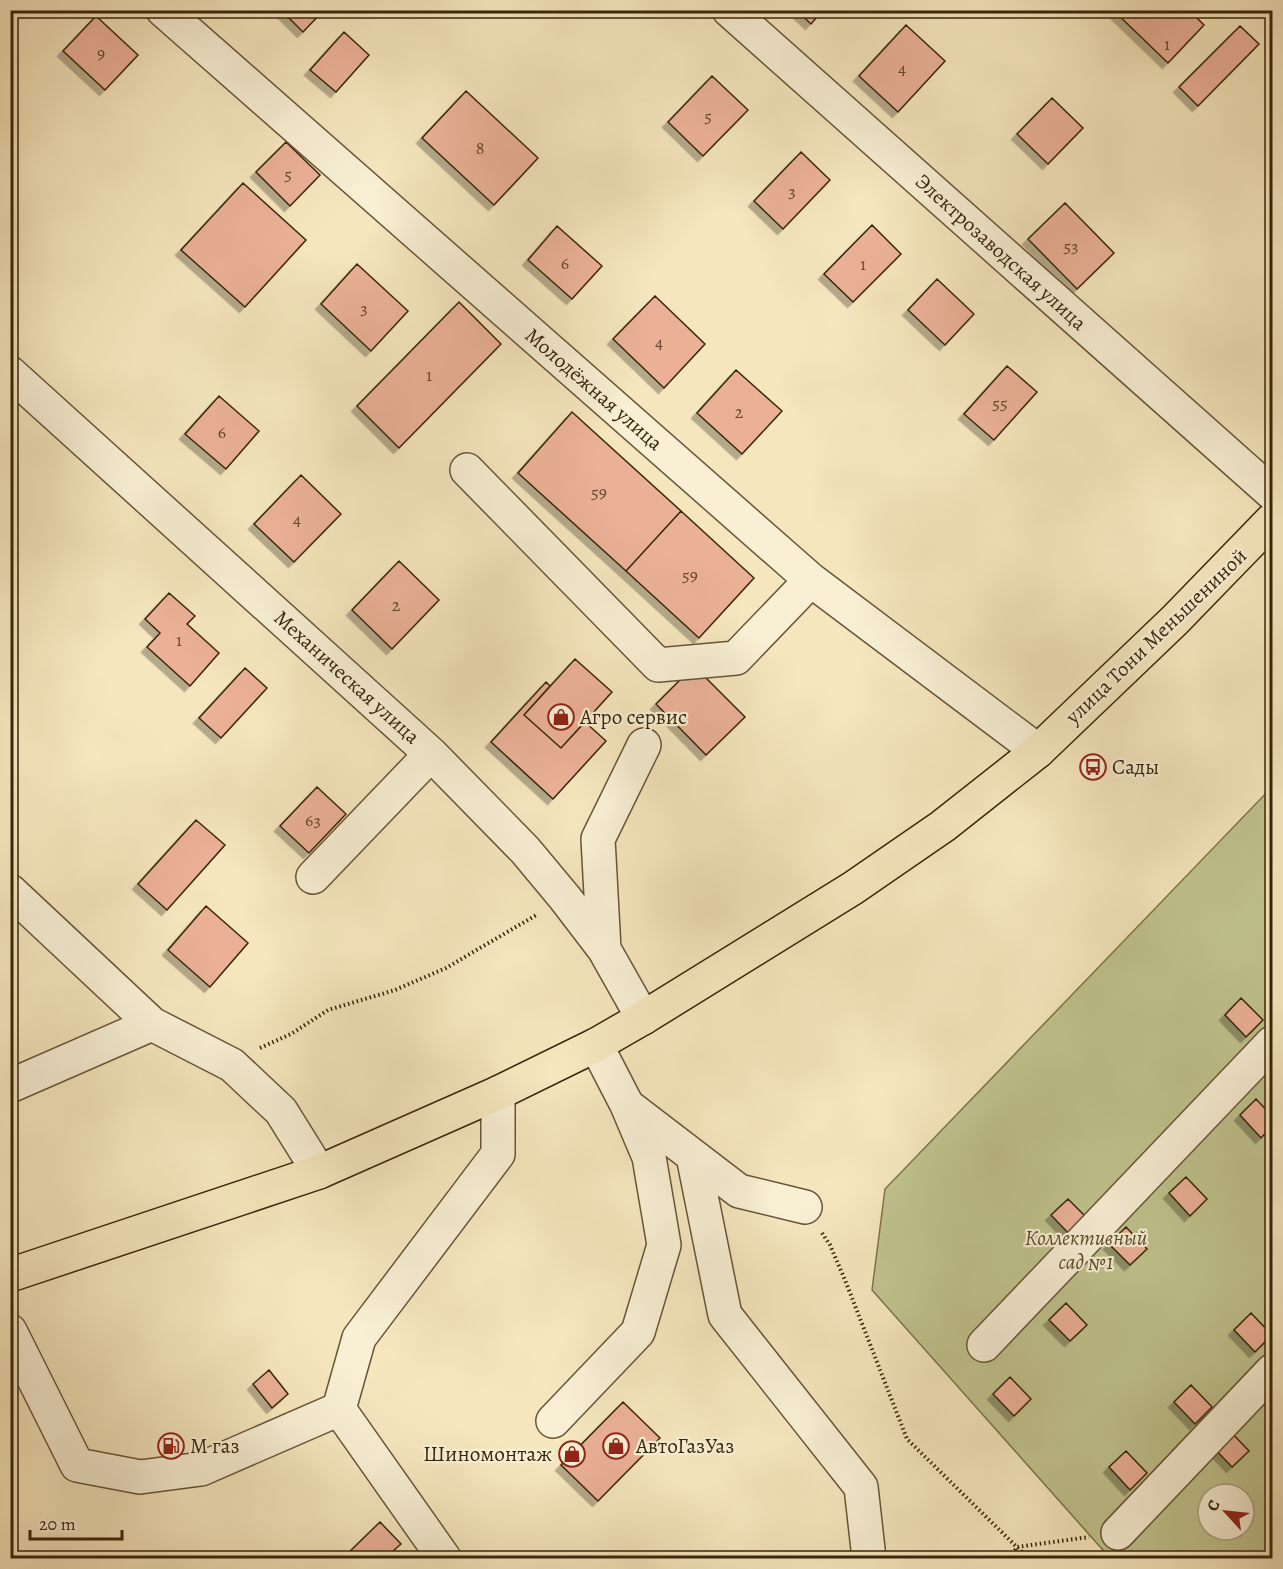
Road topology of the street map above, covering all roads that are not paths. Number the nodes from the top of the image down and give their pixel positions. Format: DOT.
graph roads {
  1 [pos="163,10"];
  2 [pos="729,10"];
  3 [pos="10,373"];
  4 [pos="467,470"];
  5 [pos="1272,493"];
  6 [pos="1272,520"];
  7 [pos="811,580"];
  8 [pos="644,745"];
  9 [pos="1038,751"];
  10 [pos="431,754"];
  11 [pos="313,877"];
  12 [pos="10,891"];
  13 [pos="604,950"];
  14 [pos="643,1018"];
  15 [pos="152,1024"];
  16 [pos="1272,1043"];
  17 [pos="596,1045"];
  18 [pos="10,1086"];
  19 [pos="498,1093"];
  20 [pos="627,1105"];
  21 [pos="693,1156"];
  22 [pos="319,1172"];
  23 [pos="805,1207"];
  24 [pos="10,1275"];
  25 [pos="10,1331"];
  26 [pos="984,1345"];
  27 [pos="1272,1371"];
  28 [pos="339,1409"];
  29 [pos="554,1421"];
  30 [pos="1118,1533"];
  31 [pos="444,1558"];
  32 [pos="869,1558"];
  1 -- 7 [label="street, Молодёжная улица"];
  2 -- 5 [label="street, Электрозаводская улица"];
  3 -- 10 [label="street, Механическая улица"];
  4 -- 7 [label="street"];
  6 -- 9 [label="main road, улица Тони Меньшениной"];
  7 -- 9 [label="street, Молодёжная улица"];
  8 -- 13 [label="street"];
  9 -- 14 [label="main road, улица Тони Меньшениной"];
  10 -- 11 [label="street"];
  10 -- 13 [label="street, Механическая улица"];
  12 -- 15 [label="street"];
  13 -- 14 [label="street, Механическая улица"];
  14 -- 17 [label="main road, улица Тони Меньшениной"];
  15 -- 18 [label="street"];
  15 -- 22 [label="street"];
  16 -- 26 [label="street"];
  17 -- 19 [label="main road, улица Тони Меньшениной"];
  17 -- 20 [label="street"];
  19 -- 22 [label="main road, улица Тони Меньшениной"];
  19 -- 28 [label="street"];
  20 -- 21 [label="street"];
  20 -- 29 [label="street"];
  21 -- 23 [label="street"];
  21 -- 32 [label="street"];
  22 -- 24 [label="main road, улица Тони Меньшениной"];
  25 -- 28 [label="street"];
  27 -- 30 [label="street"];
  28 -- 31 [label="street"];
}
